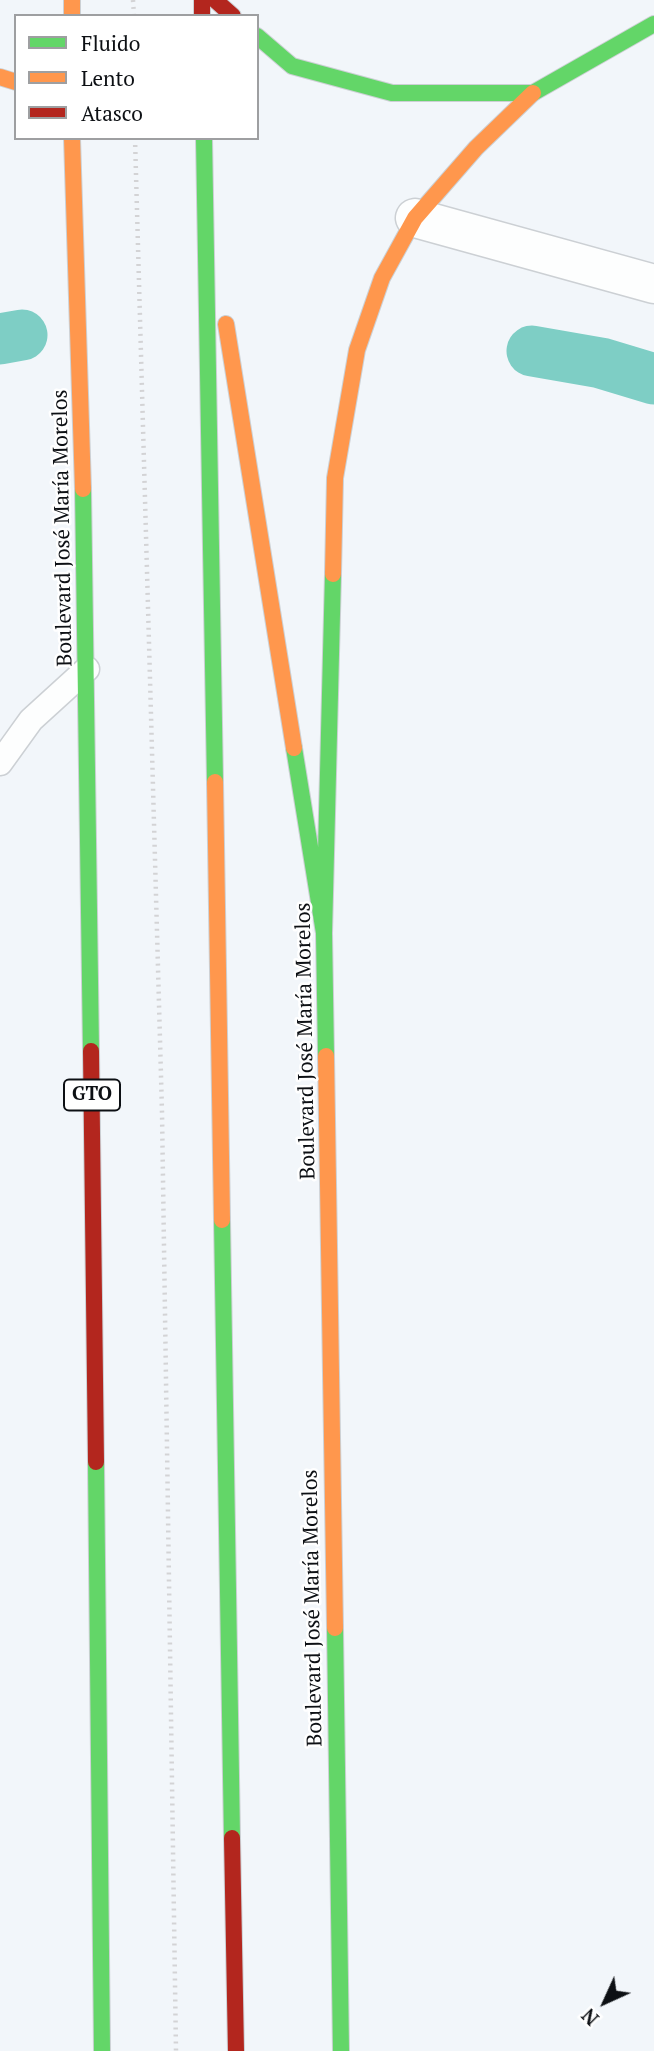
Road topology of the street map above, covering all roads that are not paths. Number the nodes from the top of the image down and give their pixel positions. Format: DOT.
graph roads {
  1 [pos="215,0"];
  2 [pos="231,14"];
  3 [pos="654,24"];
  4 [pos="259,38"];
  5 [pos="533,93"];
  6 [pos="72,140"];
  7 [pos="204,140"];
  8 [pos="205,190"];
  9 [pos="415,218"];
  10 [pos="654,284"];
  11 [pos="88,669"];
  12 [pos="0,763"];
  13 [pos="324,933"];
  14 [pos="102,2051"];
  15 [pos="236,2051"];
  16 [pos="341,2051"];
  1 -- 2 [label="main road"];
  3 -- 5 [label="main road, Boulevard José María Morelos"];
  4 -- 5 [label="main road"];
  5 -- 9 [label="main road, Boulevard José María Morelos"];
  6 -- 11 [label="main road, Boulevard José María Morelos / GTO"];
  7 -- 8 [label="main road"];
  8 -- 13 [label="main road"];
  8 -- 15 [label="main road"];
  9 -- 10 [label="street"];
  9 -- 13 [label="main road, Boulevard José María Morelos"];
  11 -- 12 [label="lane"];
  11 -- 14 [label="main road, Boulevard José María Morelos / GTO"];
  13 -- 16 [label="main road, Boulevard José María Morelos"];
}
